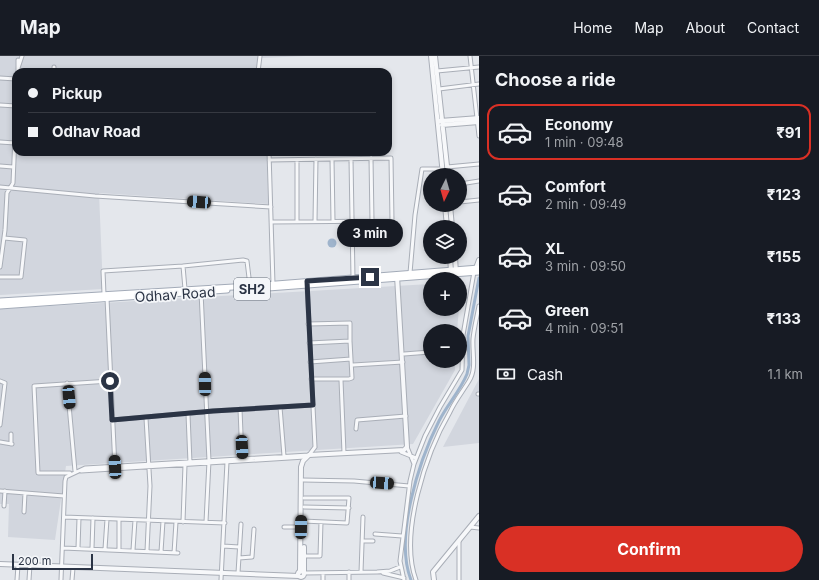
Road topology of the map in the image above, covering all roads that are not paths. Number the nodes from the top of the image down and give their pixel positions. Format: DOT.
graph roads {
  1 [pos="22,56"];
  2 [pos="260,56"];
  3 [pos="431,56"];
  4 [pos="435,56"];
  5 [pos="470,56"];
  6 [pos="18,60"];
  7 [pos="471,67"];
  8 [pos="479,67"];
  9 [pos="18,68"];
  10 [pos="19,68"];
  11 [pos="258,68"];
  12 [pos="437,71"];
  13 [pos="0,78"];
  14 [pos="12,79"];
  15 [pos="473,84"];
  16 [pos="479,84"];
  17 [pos="439,89"];
  18 [pos="0,105"];
  19 [pos="12,106"];
  20 [pos="478,120"];
  21 [pos="440,123"];
  22 [pos="479,136"];
  23 [pos="0,142"];
  24 [pos="12,143"];
  25 [pos="14,156"];
  26 [pos="269,156"];
  27 [pos="371,158"];
  28 [pos="316,159"];
  29 [pos="332,159"];
  30 [pos="351,159"];
  31 [pos="269,160"];
  32 [pos="297,160"];
  33 [pos="479,164"];
  34 [pos="0,166"];
  35 [pos="13,167"];
  36 [pos="444,168"];
  37 [pos="423,169"];
  38 [pos="479,181"];
  39 [pos="467,183"];
  40 [pos="0,187"];
  41 [pos="8,188"];
  42 [pos="479,200"];
  43 [pos="467,201"];
  44 [pos="271,207"];
  45 [pos="315,221"];
  46 [pos="333,221"];
  47 [pos="353,221"];
  48 [pos="372,221"];
  49 [pos="271,222"];
  50 [pos="297,222"];
  51 [pos="4,238"];
  52 [pos="390,239"];
  53 [pos="353,240"];
  54 [pos="479,260"];
  55 [pos="452,264"];
  56 [pos="454,264"];
  57 [pos="183,266"];
  58 [pos="0,267"];
  59 [pos="477,270"];
  60 [pos="454,271"];
  61 [pos="410,273"];
  62 [pos="0,277"];
  63 [pos="398,277"];
  64 [pos="353,278"];
  65 [pos="307,283"];
  66 [pos="250,286"];
  67 [pos="274,286"];
  68 [pos="185,289"];
  69 [pos="201,292"];
  70 [pos="105,296"];
  71 [pos="0,301"];
  72 [pos="0,306"];
  73 [pos="479,306"];
  74 [pos="308,324"];
  75 [pos="350,341"];
  76 [pos="309,343"];
  77 [pos="423,353"];
  78 [pos="404,354"];
  79 [pos="351,358"];
  80 [pos="310,362"];
  81 [pos="403,362"];
  82 [pos="353,365"];
  83 [pos="311,379"];
  84 [pos="341,380"];
  85 [pos="110,381"];
  86 [pos="0,382"];
  87 [pos="67,382"];
  88 [pos="2,394"];
  89 [pos="2,403"];
  90 [pos="313,405"];
  91 [pos="280,407"];
  92 [pos="240,409"];
  93 [pos="207,412"];
  94 [pos="1,413"];
  95 [pos="188,414"];
  96 [pos="406,416"];
  97 [pos="146,418"];
  98 [pos="112,420"];
  99 [pos="0,425"];
  100 [pos="356,429"];
  101 [pos="0,430"];
  102 [pos="11,434"];
  103 [pos="0,442"];
  104 [pos="408,448"];
  105 [pos="401,451"];
  106 [pos="344,452"];
  107 [pos="284,456"];
  108 [pos="309,456"];
  109 [pos="410,456"];
  110 [pos="300,457"];
  111 [pos="416,458"];
  112 [pos="242,459"];
  113 [pos="227,461"];
  114 [pos="209,462"];
  115 [pos="303,463"];
  116 [pos="190,464"];
  117 [pos="414,464"];
  118 [pos="185,465"];
  119 [pos="148,466"];
  120 [pos="115,468"];
  121 [pos="75,471"];
  122 [pos="71,474"];
  123 [pos="303,480"];
  124 [pos="409,486"];
  125 [pos="0,491"];
  126 [pos="5,491"];
  127 [pos="25,493"];
  128 [pos="64,496"];
  129 [pos="304,498"];
  130 [pos="4,506"];
  131 [pos="304,507"];
  132 [pos="349,508"];
  133 [pos="24,512"];
  134 [pos="479,516"];
  135 [pos="64,517"];
  136 [pos="363,517"];
  137 [pos="79,518"];
  138 [pos="93,518"];
  139 [pos="107,519"];
  140 [pos="119,520"];
  141 [pos="135,520"];
  142 [pos="149,521"];
  143 [pos="163,521"];
  144 [pos="176,522"];
  145 [pos="183,522"];
  146 [pos="206,522"];
  147 [pos="304,522"];
  148 [pos="321,522"];
  149 [pos="225,523"];
  150 [pos="241,524"];
  151 [pos="284,527"];
  152 [pos="301,527"];
  153 [pos="470,527"];
  154 [pos="479,528"];
  155 [pos="254,529"];
  156 [pos="375,534"];
  157 [pos="402,536"];
  158 [pos="363,541"];
  159 [pos="373,541"];
  160 [pos="459,541"];
  161 [pos="223,546"];
  162 [pos="239,547"];
  163 [pos="63,548"];
  164 [pos="78,548"];
  165 [pos="92,548"];
  166 [pos="105,549"];
  167 [pos="119,550"];
  168 [pos="133,550"];
  169 [pos="147,551"];
  170 [pos="161,552"];
  171 [pos="304,556"];
  172 [pos="239,558"];
  173 [pos="0,563"];
  174 [pos="18,565"];
  175 [pos="30,566"];
  176 [pos="61,566"];
  177 [pos="400,567"];
  178 [pos="73,568"];
  179 [pos="349,572"];
  180 [pos="361,572"];
  181 [pos="378,572"];
  182 [pos="222,573"];
  183 [pos="238,573"];
  184 [pos="323,573"];
  185 [pos="301,576"];
  186 [pos="404,579"];
  187 [pos="17,580"];
  188 [pos="29,580"];
  189 [pos="61,580"];
  190 [pos="72,580"];
  191 [pos="221,580"];
  192 [pos="323,580"];
  193 [pos="349,580"];
  194 [pos="416,580"];
  195 [pos="434,580"];
  196 [pos="459,580"];
  1 -- 10 [label="street"];
  2 -- 11 [label="street"];
  3 -- 21 [label="street"];
  4 -- 12 [label="street"];
  5 -- 7 [label="street"];
  6 -- 9 [label="street"];
  7 -- 8 [label="street"];
  7 -- 12 [label="street"];
  7 -- 15 [label="street"];
  12 -- 17 [label="street"];
  13 -- 14 [label="street"];
  15 -- 16 [label="street"];
  15 -- 17 [label="street"];
  15 -- 20 [label="street"];
  17 -- 21 [label="street"];
  18 -- 19 [label="street"];
  20 -- 21 [label="street"];
  20 -- 22 [label="street"];
  21 -- 36 [label="street"];
  23 -- 24 [label="street"];
  25 -- 35 [label="street"];
  26 -- 31 [label="street"];
  27 -- 30 [label="street"];
  27 -- 48 [label="street"];
  27 -- 48 [label="street"];
  28 -- 29 [label="street"];
  28 -- 32 [label="street"];
  28 -- 45 [label="street"];
  29 -- 30 [label="street"];
  29 -- 46 [label="street"];
  30 -- 47 [label="street"];
  31 -- 32 [label="street"];
  31 -- 44 [label="street"];
  32 -- 50 [label="street"];
  33 -- 36 [label="street"];
  34 -- 35 [label="street"];
  35 -- 41 [label="street"];
  37 -- 61 [label="street"];
  38 -- 39 [label="street"];
  40 -- 41 [label="street"];
  41 -- 44 [label="street"];
  41 -- 51 [label="street"];
  42 -- 43 [label="street"];
  44 -- 49 [label="street"];
  45 -- 46 [label="street"];
  45 -- 50 [label="street"];
  46 -- 47 [label="street"];
  47 -- 48 [label="street"];
  47 -- 53 [label="street"];
  49 -- 50 [label="street"];
  49 -- 67 [label="street"];
  51 -- 58 [label="street"];
  51 -- 62 [label="street"];
  52 -- 53 [label="street"];
  53 -- 64 [label="street"];
  54 -- 59 [label="street"];
  55 -- 60 [label="street"];
  56 -- 60 [label="street"];
  57 -- 66 [label="street"];
  57 -- 68 [label="street"];
  57 -- 70 [label="street"];
  59 -- 60 [label="main road, Odhav Road / SH2"];
  59 -- 111 [label="street"];
  60 -- 61 [label="main road, Odhav Road / SH2"];
  60 -- 63 [label="main road, Odhav Road / SH2"];
  61 -- 63 [label="main road, Odhav Road / SH2"];
  63 -- 64 [label="main road, Odhav Road / SH2"];
  63 -- 65 [label="main road, Odhav Road / SH2"];
  63 -- 78 [label="street"];
  63 -- 81 [label="street"];
  64 -- 65 [label="main road, Odhav Road / SH2"];
  65 -- 67 [label="main road, Odhav Road / SH2"];
  65 -- 74 [label="street"];
  66 -- 67 [label="main road, Odhav Road / SH2"];
  66 -- 68 [label="main road, Odhav Road / SH2"];
  67 -- 69 [label="main road, Odhav Road / SH2"];
  68 -- 70 [label="main road, Odhav Road / SH2"];
  69 -- 70 [label="main road, Odhav Road / SH2"];
  69 -- 93 [label="street"];
  70 -- 71 [label="main road, Odhav Road / SH2"];
  70 -- 72 [label="main road, Odhav Road / SH2"];
  70 -- 85 [label="street"];
  73 -- 194 [label="street"];
  74 -- 75 [label="street"];
  74 -- 76 [label="street"];
  75 -- 76 [label="street"];
  75 -- 79 [label="street"];
  76 -- 80 [label="street"];
  77 -- 78 [label="street"];
  78 -- 104 [label="street"];
  79 -- 80 [label="street"];
  79 -- 82 [label="street"];
  80 -- 83 [label="street"];
  81 -- 82 [label="street"];
  81 -- 96 [label="street"];
  82 -- 84 [label="street"];
  83 -- 84 [label="street"];
  83 -- 90 [label="street"];
  84 -- 106 [label="street"];
  85 -- 87 [label="street"];
  85 -- 98 [label="street"];
  86 -- 88 [label="street"];
  87 -- 121 [label="street"];
  87 -- 122 [label="street"];
  88 -- 89 [label="street"];
  89 -- 94 [label="street"];
  90 -- 91 [label="street"];
  90 -- 108 [label="street"];
  91 -- 92 [label="street"];
  91 -- 107 [label="street"];
  92 -- 93 [label="street"];
  92 -- 112 [label="street"];
  93 -- 95 [label="street"];
  93 -- 114 [label="street"];
  94 -- 99 [label="street"];
  95 -- 97 [label="street"];
  95 -- 116 [label="street"];
  96 -- 100 [label="street"];
  96 -- 104 [label="street"];
  97 -- 98 [label="street"];
  97 -- 119 [label="street"];
  98 -- 120 [label="street"];
  99 -- 101 [label="street"];
  102 -- 103 [label="street"];
  104 -- 105 [label="street"];
  104 -- 109 [label="street"];
  105 -- 106 [label="street"];
  105 -- 108 [label="street"];
  105 -- 109 [label="street"];
  106 -- 108 [label="street"];
  107 -- 110 [label="street"];
  107 -- 112 [label="street"];
  108 -- 110 [label="street"];
  108 -- 115 [label="street"];
  109 -- 111 [label="street"];
  109 -- 117 [label="street"];
  110 -- 113 [label="street"];
  110 -- 115 [label="street"];
  111 -- 117 [label="street"];
  112 -- 113 [label="street"];
  113 -- 114 [label="street"];
  113 -- 149 [label="street"];
  114 -- 116 [label="street"];
  114 -- 146 [label="street"];
  115 -- 123 [label="street"];
  115 -- 152 [label="street"];
  116 -- 118 [label="street"];
  116 -- 119 [label="street"];
  117 -- 124 [label="street"];
  118 -- 119 [label="street"];
  118 -- 145 [label="street"];
  119 -- 120 [label="street"];
  119 -- 142 [label="street"];
  120 -- 121 [label="street"];
  121 -- 122 [label="street"];
  122 -- 128 [label="street"];
  123 -- 124 [label="street"];
  123 -- 129 [label="street"];
  124 -- 157 [label="street"];
  125 -- 126 [label="street"];
  126 -- 127 [label="street"];
  126 -- 130 [label="street"];
  127 -- 128 [label="street"];
  127 -- 133 [label="street"];
  128 -- 135 [label="street"];
  129 -- 131 [label="street"];
  129 -- 132 [label="street"];
  131 -- 132 [label="street"];
  131 -- 147 [label="street"];
  132 -- 148 [label="street"];
  134 -- 153 [label="street"];
  135 -- 137 [label="street"];
  135 -- 163 [label="street"];
  136 -- 158 [label="street"];
  137 -- 138 [label="street"];
  137 -- 164 [label="street"];
  138 -- 139 [label="street"];
  138 -- 165 [label="street"];
  139 -- 140 [label="street"];
  139 -- 166 [label="street"];
  140 -- 141 [label="street"];
  140 -- 167 [label="street"];
  141 -- 142 [label="street"];
  141 -- 168 [label="street"];
  142 -- 143 [label="street"];
  142 -- 169 [label="street"];
  143 -- 144 [label="street"];
  143 -- 170 [label="street"];
  144 -- 145 [label="street"];
  144 -- 170 [label="street"];
  145 -- 146 [label="street"];
  146 -- 149 [label="street"];
  147 -- 148 [label="street"];
  147 -- 171 [label="street"];
  148 -- 171 [label="street"];
  149 -- 161 [label="street"];
  150 -- 162 [label="street"];
  151 -- 152 [label="street"];
  152 -- 185 [label="street"];
  153 -- 154 [label="street"];
  153 -- 160 [label="street"];
  155 -- 172 [label="street"];
  156 -- 157 [label="street"];
  157 -- 177 [label="street"];
  158 -- 159 [label="street"];
  158 -- 180 [label="street"];
  160 -- 195 [label="street"];
  160 -- 196 [label="street"];
  161 -- 162 [label="street"];
  161 -- 182 [label="street"];
  162 -- 172 [label="street"];
  163 -- 164 [label="street"];
  163 -- 176 [label="street"];
  164 -- 165 [label="street"];
  165 -- 166 [label="street"];
  166 -- 167 [label="street"];
  167 -- 168 [label="street"];
  168 -- 169 [label="street"];
  169 -- 170 [label="street"];
  171 -- 185 [label="street"];
  172 -- 183 [label="street"];
  173 -- 174 [label="street"];
  173 -- 176 [label="street"];
  174 -- 175 [label="street"];
  174 -- 187 [label="street"];
  175 -- 176 [label="street"];
  175 -- 188 [label="street"];
  176 -- 178 [label="street"];
  176 -- 182 [label="street"];
  176 -- 189 [label="street"];
  177 -- 181 [label="street"];
  177 -- 186 [label="street"];
  178 -- 182 [label="street"];
  178 -- 190 [label="street"];
  179 -- 180 [label="street"];
  179 -- 184 [label="street"];
  179 -- 193 [label="street"];
  180 -- 181 [label="street"];
  181 -- 186 [label="street"];
  182 -- 183 [label="street"];
  182 -- 185 [label="street"];
  182 -- 191 [label="street"];
  183 -- 185 [label="street"];
  184 -- 185 [label="street"];
  184 -- 192 [label="street"];
}
